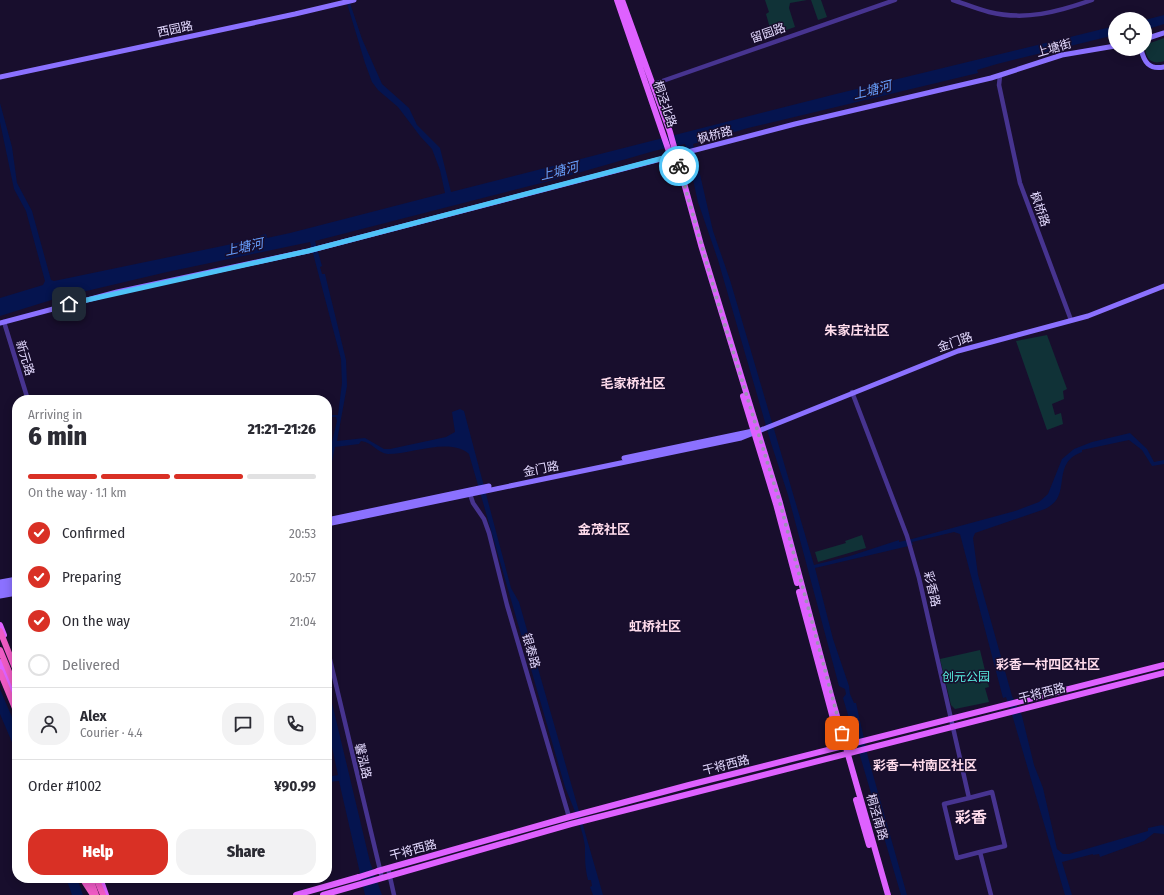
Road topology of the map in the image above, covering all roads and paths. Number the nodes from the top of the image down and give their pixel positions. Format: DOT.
graph roads {
  1 [pos="353,0"];
  2 [pos="617,0"];
  3 [pos="622,0"];
  4 [pos="895,0"];
  5 [pos="954,0"];
  6 [pos="1092,0"];
  7 [pos="1164,33"];
  8 [pos="1152,37"];
  9 [pos="1108,47"];
  10 [pos="1143,56"];
  11 [pos="1164,67"];
  12 [pos="1000,76"];
  13 [pos="0,77"];
  14 [pos="650,85"];
  15 [pos="673,156"];
  16 [pos="1164,286"];
  17 [pos="1071,320"];
  18 [pos="2,323"];
  19 [pos="852,392"];
  20 [pos="26,395"];
  21 [pos="757,432"];
  22 [pos="478,490"];
  23 [pos="470,494"];
  24 [pos="332,519"];
  25 [pos="332,524"];
  26 [pos="12,580"];
  27 [pos="0,582"];
  28 [pos="12,585"];
  29 [pos="0,587"];
  30 [pos="12,589"];
  31 [pos="0,592"];
  32 [pos="12,594"];
  33 [pos="0,596"];
  34 [pos="0,625"];
  35 [pos="0,631"];
  36 [pos="0,650"];
  37 [pos="12,654"];
  38 [pos="12,661"];
  39 [pos="0,662"];
  40 [pos="1164,665"];
  41 [pos="332,669"];
  42 [pos="0,672"];
  43 [pos="1164,673"];
  44 [pos="12,679"];
  45 [pos="12,692"];
  46 [pos="12,701"];
  47 [pos="951,719"];
  48 [pos="953,726"];
  49 [pos="843,746"];
  50 [pos="845,753"];
  51 [pos="969,798"];
  52 [pos="572,816"];
  53 [pos="980,852"];
  54 [pos="388,868"];
  55 [pos="379,871"];
  56 [pos="390,876"];
  57 [pos="381,878"];
  58 [pos="88,883"];
  59 [pos="89,883"];
  60 [pos="91,883"];
  61 [pos="97,883"];
  62 [pos="102,883"];
  63 [pos="885,894"];
  64 [pos="92,895"];
  65 [pos="96,895"];
  66 [pos="101,895"];
  67 [pos="106,895"];
  68 [pos="296,895"];
  69 [pos="323,895"];
  70 [pos="394,895"];
  71 [pos="991,895"];
  1 -- 13 [label="main road, 西园路"];
  2 -- 14 [label="main road, 桐泾北路"];
  3 -- 14 [label="main road, 桐泾北路"];
  4 -- 14 [label="street, 留园路"];
  5 -- 6 [label="street"];
  7 -- 8 [label="main road"];
  9 -- 12 [label="main road, 上塘街"];
  10 -- 11 [label="main road"];
  12 -- 15 [label="main road, 枫桥路"];
  12 -- 17 [label="street, 枫桥路"];
  14 -- 15 [label="main road, 桐泾北路"];
  15 -- 18 [label="main road, 枫桥路"];
  15 -- 21 [label="main road, 桐泾北路"];
  16 -- 17 [label="main road, 金门路"];
  17 -- 19 [label="main road, 金门路"];
  18 -- 20 [label="street, 新元路"];
  19 -- 21 [label="main road, 金门路"];
  19 -- 47 [label="street, 彩香路"];
  21 -- 22 [label="main road, 金门路"];
  21 -- 49 [label="main road, 桐泾北路"];
  22 -- 23 [label="main road, 金门路"];
  22 -- 24 [label="main road, 金门路"];
  23 -- 25 [label="main road, 金门路"];
  23 -- 52 [label="street, 银泰路"];
  26 -- 27 [label="main road"];
  28 -- 29 [label="main road"];
  30 -- 31 [label="main road"];
  32 -- 33 [label="main road"];
  34 -- 37 [label="main road"];
  35 -- 38 [label="highway"];
  36 -- 44 [label="highway"];
  39 -- 45 [label="main road"];
  40 -- 47 [label="main road, 干将西路"];
  41 -- 55 [label="street, 馨泓路"];
  42 -- 46 [label="highway"];
  43 -- 48 [label="main road, 干将西路"];
  47 -- 48 [label="street, 彩香路"];
  47 -- 49 [label="main road, 干将西路"];
  48 -- 50 [label="main road, 干将西路"];
  48 -- 51 [label="street, 彩香路"];
  49 -- 50 [label="main road, 桐泾南路"];
  49 -- 52 [label="main road, 干将西路"];
  50 -- 56 [label="main road, 干将西路"];
  50 -- 63 [label="main road, 桐泾南路"];
  51 -- 53 [label="street"];
  51 -- 53 [label="street"];
  52 -- 54 [label="main road, 干将西路"];
  53 -- 71 [label="street"];
  54 -- 55 [label="main road, 干将西路"];
  54 -- 56 [label="street"];
  55 -- 57 [label="street, 馨泓路"];
  55 -- 68 [label="main road, 干将西路, bridge"];
  56 -- 57 [label="main road, 干将西路"];
  56 -- 70 [label="street"];
  57 -- 69 [label="main road, 干将西路"];
  58 -- 64 [label="highway, bridge"];
  59 -- 65 [label="highway, bridge"];
  60 -- 66 [label="main road"];
  61 -- 66 [label="highway"];
  62 -- 67 [label="main road"];
}
